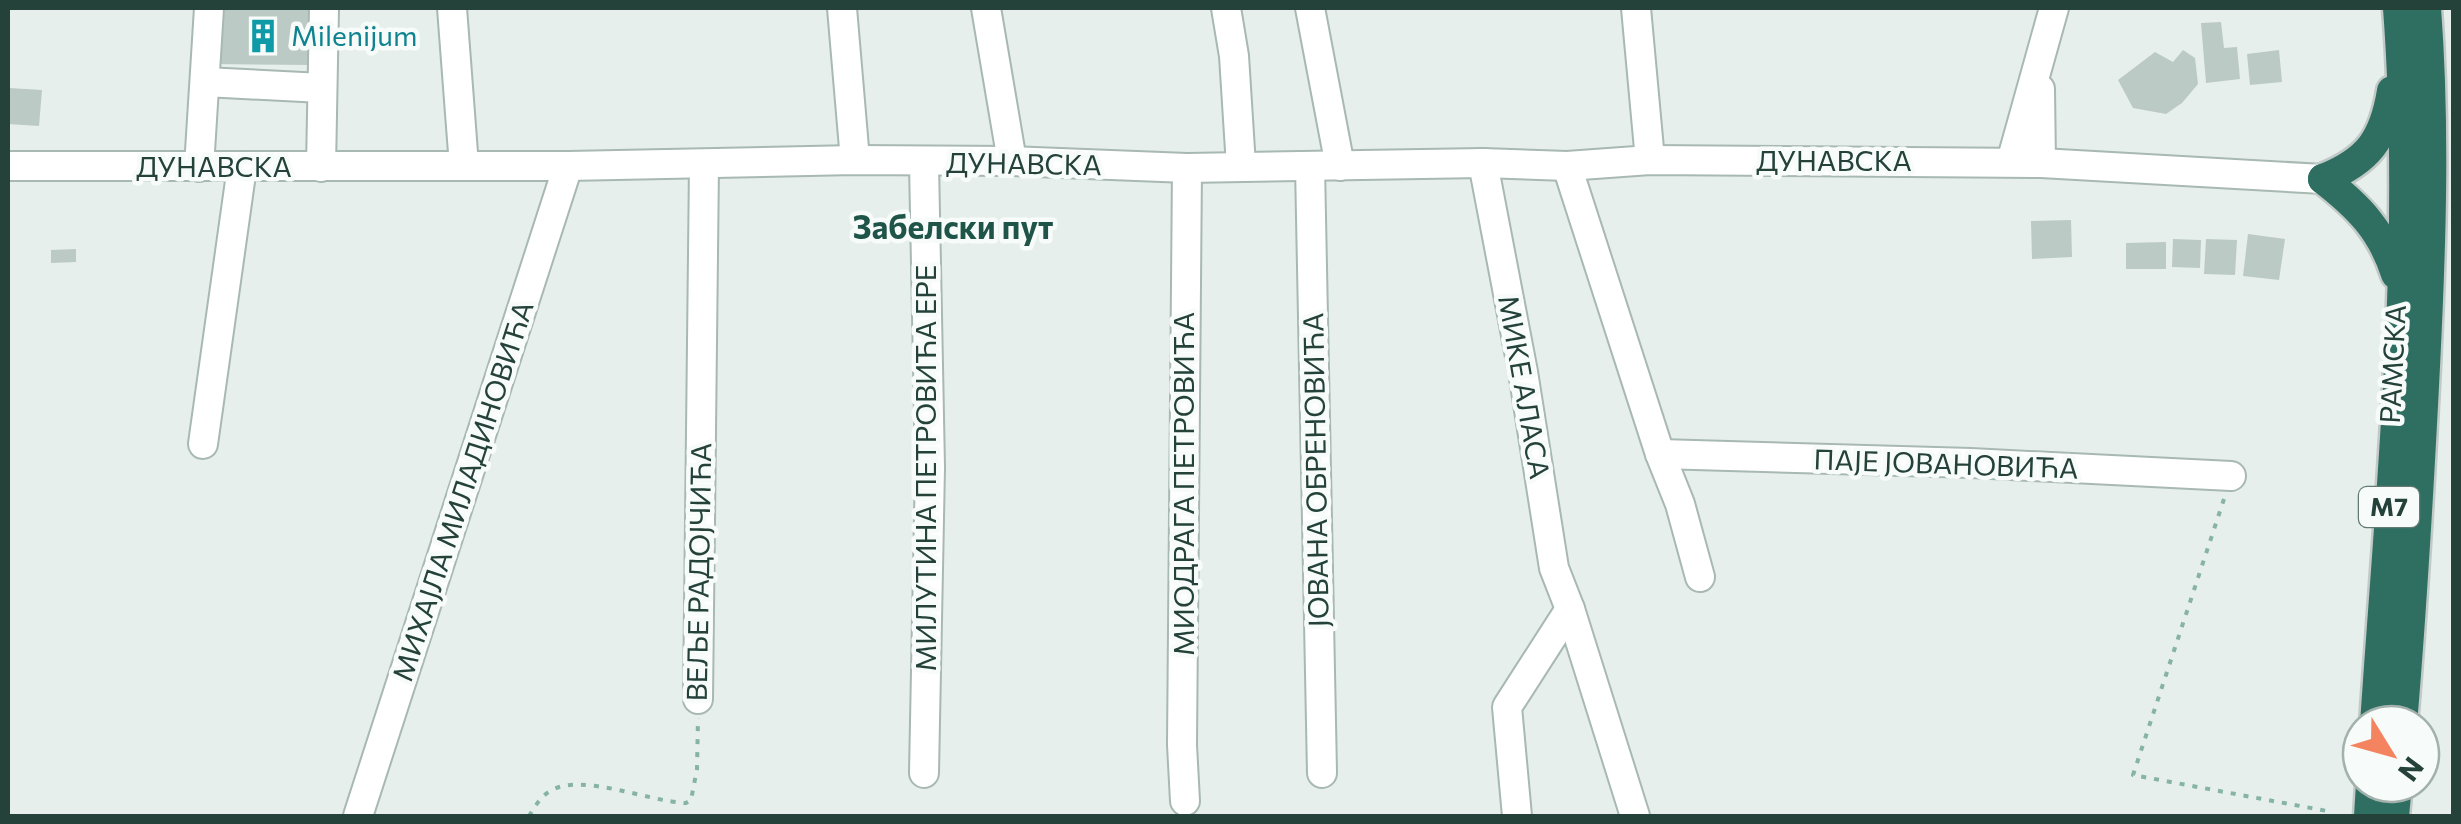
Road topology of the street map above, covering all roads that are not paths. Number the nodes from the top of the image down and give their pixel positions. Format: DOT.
graph roads {
  1 [pos="210,8"];
  2 [pos="324,8"];
  3 [pos="452,8"];
  4 [pos="842,8"];
  5 [pos="986,8"];
  6 [pos="1226,8"];
  7 [pos="1310,8"];
  8 [pos="1636,8"];
  9 [pos="2054,8"];
  10 [pos="2398,8"];
  11 [pos="2427,17"];
  12 [pos="2039,53"];
  13 [pos="2401,54"];
  14 [pos="2454,80"];
  15 [pos="205,82"];
  16 [pos="322,88"];
  17 [pos="855,160"];
  18 [pos="1650,160"];
  19 [pos="1012,161"];
  20 [pos="2011,162"];
  21 [pos="2041,162"];
  22 [pos="924,163"];
  23 [pos="1483,163"];
  24 [pos="704,165"];
  25 [pos="8,166"];
  26 [pos="464,166"];
  27 [pos="568,166"];
  28 [pos="1241,166"];
  29 [pos="1310,166"];
  30 [pos="1340,166"];
  31 [pos="1567,166"];
  32 [pos="199,167"];
  33 [pos="242,167"];
  34 [pos="321,167"];
  35 [pos="1187,168"];
  36 [pos="2322,179"];
  37 [pos="2454,252"];
  38 [pos="2415,294"];
  39 [pos="203,444"];
  40 [pos="1660,454"];
  41 [pos="2232,476"];
  42 [pos="1700,577"];
  43 [pos="1570,608"];
  44 [pos="698,698"];
  45 [pos="2377,704"];
  46 [pos="2404,704"];
  47 [pos="924,774"];
  48 [pos="1322,774"];
  49 [pos="1185,801"];
  50 [pos="358,816"];
  51 [pos="1517,816"];
  52 [pos="1635,816"];
  1 -- 15 [label="street"];
  2 -- 16 [label="street"];
  3 -- 26 [label="street"];
  4 -- 17 [label="street"];
  5 -- 19 [label="street"];
  6 -- 28 [label="street"];
  7 -- 30 [label="street"];
  8 -- 18 [label="street"];
  9 -- 12 [label="street"];
  10 -- 13 [label="highway, РАМСКА / M7"];
  11 -- 14 [label="highway"];
  11 -- 38 [label="highway, РАМСКА / M7"];
  12 -- 20 [label="street"];
  12 -- 21 [label="street"];
  13 -- 36 [label="highway"];
  13 -- 38 [label="highway, РАМСКА / M7"];
  15 -- 16 [label="street"];
  15 -- 32 [label="street"];
  16 -- 34 [label="street"];
  17 -- 22 [label="street, ДУНАВСКА"];
  17 -- 24 [label="street, ДУНАВСКА"];
  18 -- 20 [label="street, ДУНАВСКА"];
  18 -- 31 [label="street, ДУНАВСКА"];
  19 -- 22 [label="street, ДУНАВСКА"];
  19 -- 35 [label="street, ДУНАВСКА"];
  20 -- 21 [label="street, ДУНАВСКА"];
  21 -- 36 [label="street, ДУНАВСКА"];
  22 -- 47 [label="street, МИЛУТИНА ПЕТРОВИЋА ЕРЕ"];
  23 -- 30 [label="street, ДУНАВСКА"];
  23 -- 31 [label="street, ДУНАВСКА"];
  23 -- 43 [label="street, МИКЕ АЛАСА"];
  24 -- 27 [label="street, ДУНАВСКА"];
  24 -- 44 [label="street, ВЕЉЕ РАДОЈЧИЋА"];
  25 -- 32 [label="street, ДУНАВСКА"];
  26 -- 27 [label="street, ДУНАВСКА"];
  26 -- 34 [label="street, ДУНАВСКА"];
  27 -- 50 [label="street, МИХАЈЛА МИЛАДИНОВИЋА"];
  28 -- 29 [label="street, ДУНАВСКА"];
  28 -- 35 [label="street, ДУНАВСКА"];
  29 -- 30 [label="street, ДУНАВСКА"];
  29 -- 48 [label="street, ЈОВАНА ОБРЕНОВИЋА"];
  31 -- 40 [label="street"];
  32 -- 33 [label="street, ДУНАВСКА"];
  33 -- 34 [label="street, ДУНАВСКА"];
  33 -- 39 [label="street"];
  35 -- 49 [label="street, МИОДРАГА ПЕТРОВИЋА"];
  36 -- 38 [label="highway"];
  37 -- 38 [label="highway"];
  38 -- 45 [label="highway, РАМСКА / M7"];
  38 -- 46 [label="highway, РАМСКА / M7"];
  40 -- 41 [label="street, ПАЈЕ ЈОВАНОВИЋА"];
  40 -- 42 [label="street"];
  43 -- 51 [label="street"];
  43 -- 52 [label="street, МИКЕ АЛАСА"];
}
